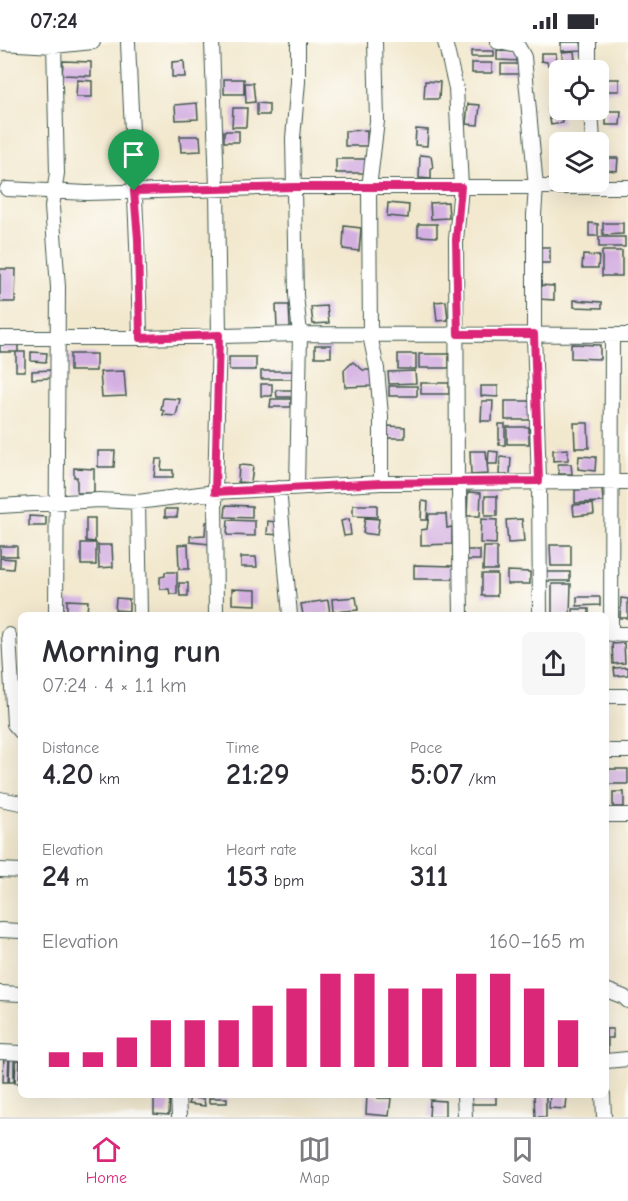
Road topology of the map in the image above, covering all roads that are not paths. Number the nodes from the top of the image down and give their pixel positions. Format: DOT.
graph roads {
  1 [pos="93,42"];
  2 [pos="128,42"];
  3 [pos="212,42"];
  4 [pos="298,42"];
  5 [pos="375,42"];
  6 [pos="445,42"];
  7 [pos="498,42"];
  8 [pos="589,42"];
  9 [pos="0,43"];
  10 [pos="54,44"];
  11 [pos="589,60"];
  12 [pos="609,185"];
  13 [pos="294,187"];
  14 [pos="461,187"];
  15 [pos="549,187"];
  16 [pos="628,187"];
  17 [pos="217,188"];
  18 [pos="369,188"];
  19 [pos="537,188"];
  20 [pos="7,189"];
  21 [pos="55,190"];
  22 [pos="134,191"];
  23 [pos="300,333"];
  24 [pos="458,334"];
  25 [pos="534,334"];
  26 [pos="219,335"];
  27 [pos="370,335"];
  28 [pos="612,335"];
  29 [pos="628,335"];
  30 [pos="57,337"];
  31 [pos="0,338"];
  32 [pos="140,338"];
  33 [pos="539,481"];
  34 [pos="610,482"];
  35 [pos="628,482"];
  36 [pos="381,483"];
  37 [pos="457,483"];
  38 [pos="297,487"];
  39 [pos="279,488"];
  40 [pos="215,492"];
  41 [pos="58,502"];
  42 [pos="138,502"];
  43 [pos="0,506"];
  44 [pos="56,612"];
  45 [pos="140,612"];
  46 [pos="216,612"];
  47 [pos="290,612"];
  48 [pos="460,612"];
  49 [pos="540,612"];
  50 [pos="608,612"];
  51 [pos="609,633"];
  52 [pos="10,634"];
  53 [pos="628,634"];
  54 [pos="609,696"];
  55 [pos="628,696"];
  56 [pos="18,729"];
  57 [pos="609,751"];
  58 [pos="628,751"];
  59 [pos="0,799"];
  60 [pos="18,802"];
  61 [pos="609,815"];
  62 [pos="628,815"];
  63 [pos="0,870"];
  64 [pos="18,871"];
  65 [pos="0,930"];
  66 [pos="18,931"];
  67 [pos="609,991"];
  68 [pos="0,993"];
  69 [pos="18,994"];
  70 [pos="628,1001"];
  71 [pos="0,1052"];
  72 [pos="18,1053"];
  73 [pos="628,1059"];
  74 [pos="609,1061"];
  75 [pos="178,1098"];
  76 [pos="464,1098"];
  77 [pos="603,1098"];
  78 [pos="179,1117"];
  79 [pos="465,1117"];
  80 [pos="604,1117"];
  1 -- 10 [label="street"];
  2 -- 22 [label="street"];
  3 -- 17 [label="street"];
  4 -- 13 [label="street"];
  5 -- 18 [label="street"];
  6 -- 14 [label="street"];
  7 -- 19 [label="street"];
  8 -- 11 [label="street"];
  9 -- 10 [label="street"];
  10 -- 21 [label="street"];
  12 -- 16 [label="street"];
  13 -- 17 [label="street"];
  13 -- 18 [label="street"];
  13 -- 23 [label="street"];
  14 -- 18 [label="street"];
  14 -- 19 [label="street"];
  14 -- 24 [label="street"];
  15 -- 19 [label="street"];
  17 -- 22 [label="street"];
  17 -- 26 [label="street"];
  18 -- 27 [label="street"];
  19 -- 25 [label="street"];
  20 -- 21 [label="street"];
  21 -- 22 [label="street"];
  21 -- 30 [label="street"];
  22 -- 32 [label="street"];
  23 -- 26 [label="street"];
  23 -- 27 [label="street"];
  23 -- 38 [label="street"];
  24 -- 25 [label="street"];
  24 -- 27 [label="street"];
  24 -- 37 [label="street"];
  25 -- 28 [label="street"];
  25 -- 33 [label="street"];
  26 -- 32 [label="street"];
  26 -- 40 [label="street"];
  27 -- 36 [label="street"];
  28 -- 29 [label="street"];
  28 -- 34 [label="street"];
  30 -- 31 [label="street"];
  30 -- 32 [label="street"];
  30 -- 41 [label="street"];
  33 -- 34 [label="street"];
  33 -- 37 [label="street"];
  33 -- 49 [label="street"];
  34 -- 35 [label="street"];
  34 -- 50 [label="street"];
  36 -- 37 [label="street"];
  36 -- 38 [label="street"];
  37 -- 48 [label="street"];
  38 -- 39 [label="street"];
  39 -- 40 [label="street"];
  39 -- 47 [label="street"];
  40 -- 42 [label="street"];
  40 -- 46 [label="street"];
  41 -- 42 [label="street"];
  41 -- 43 [label="street"];
  41 -- 44 [label="street"];
  42 -- 45 [label="street"];
  51 -- 53 [label="street"];
  52 -- 56 [label="street"];
  54 -- 55 [label="street"];
  57 -- 58 [label="street"];
  59 -- 60 [label="street"];
  61 -- 62 [label="street"];
  63 -- 64 [label="street"];
  65 -- 66 [label="street"];
  67 -- 70 [label="street"];
  68 -- 69 [label="street"];
  71 -- 72 [label="street"];
  73 -- 74 [label="street"];
  75 -- 78 [label="street"];
  76 -- 79 [label="street"];
  77 -- 80 [label="street"];
}
